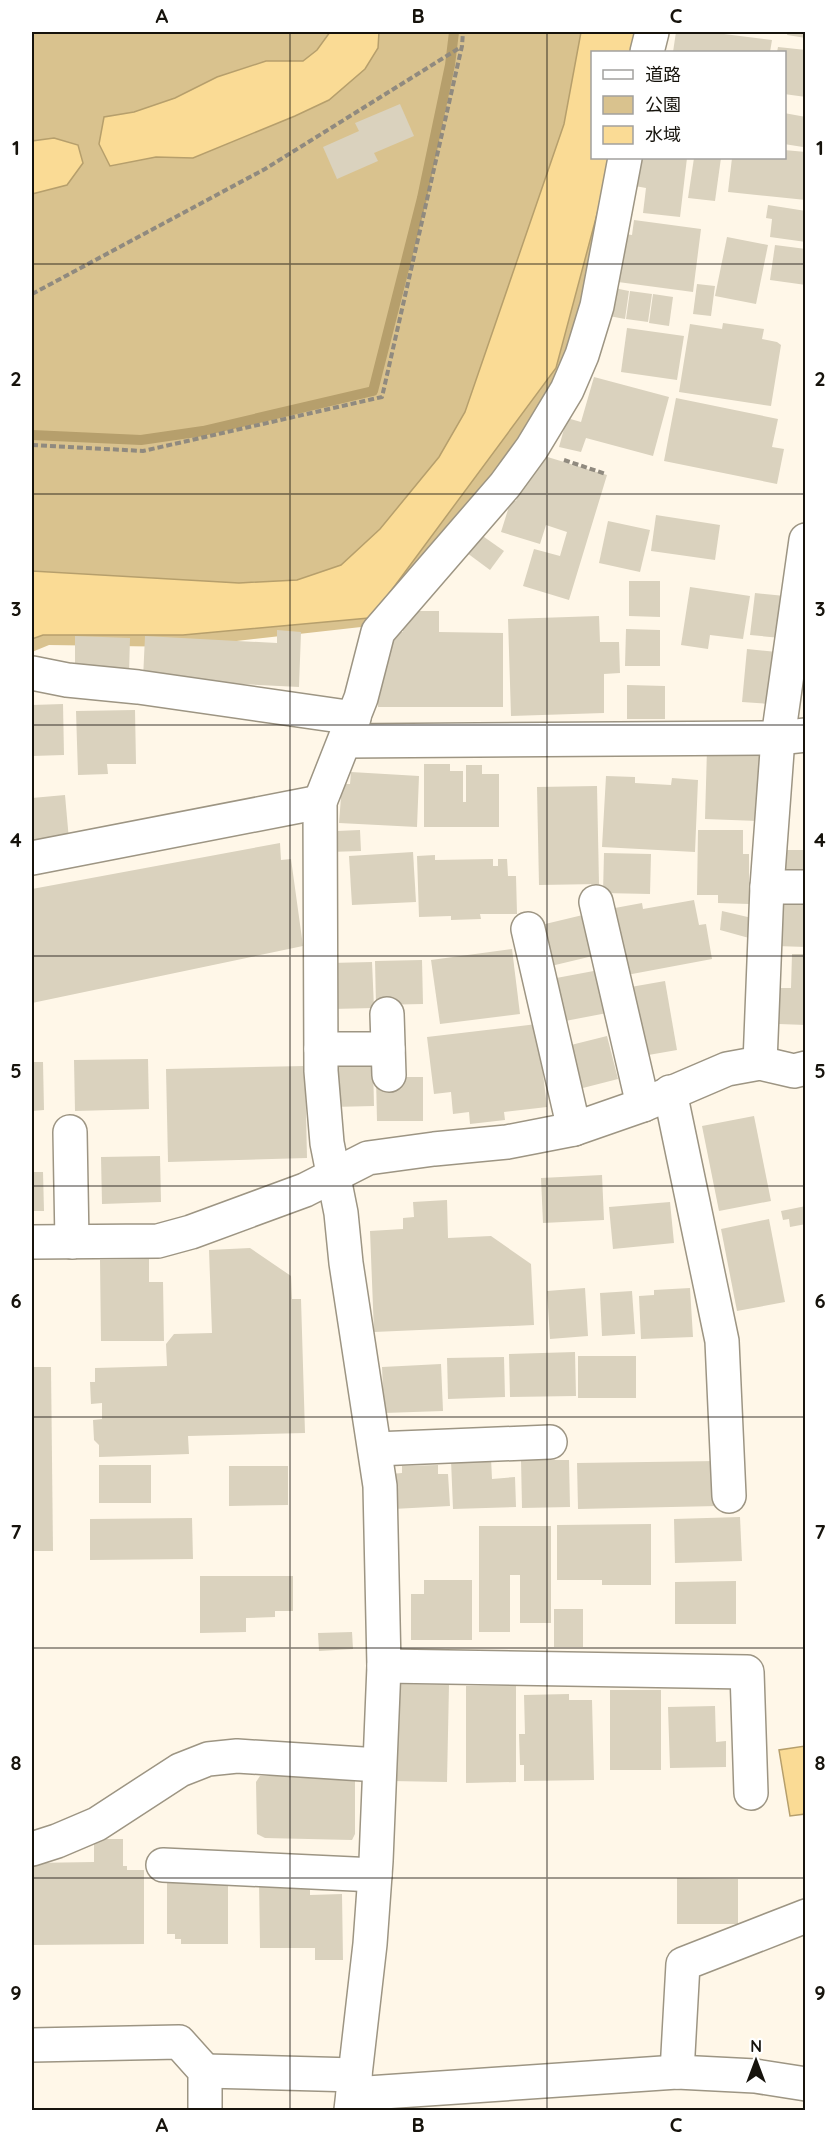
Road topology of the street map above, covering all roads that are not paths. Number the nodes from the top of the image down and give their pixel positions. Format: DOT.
graph roads {
  1 [pos="652,32"];
  2 [pos="648,51"];
  3 [pos="625,159"];
  4 [pos="806,540"];
  5 [pos="32,673"];
  6 [pos="349,729"];
  7 [pos="792,737"];
  8 [pos="320,802"];
  9 [pos="32,858"];
  10 [pos="767,887"];
  11 [pos="806,887"];
  12 [pos="596,902"];
  13 [pos="528,929"];
  14 [pos="387,1014"];
  15 [pos="321,1049"];
  16 [pos="760,1063"];
  17 [pos="806,1068"];
  18 [pos="656,1099"];
  19 [pos="574,1129"];
  20 [pos="70,1132"];
  21 [pos="333,1174"];
  22 [pos="32,1242"];
  23 [pos="72,1242"];
  24 [pos="550,1442"];
  25 [pos="375,1449"];
  26 [pos="729,1496"];
  27 [pos="384,1666"];
  28 [pos="379,1765"];
  29 [pos="751,1793"];
  30 [pos="32,1849"];
  31 [pos="163,1865"];
  32 [pos="375,1875"];
  33 [pos="806,1917"];
  34 [pos="32,2045"];
  35 [pos="205,2071"];
  36 [pos="677,2072"];
  37 [pos="806,2084"];
  38 [pos="353,2093"];
  39 [pos="205,2110"];
  1 -- 2 [label="street"];
  3 -- 6 [label="street"];
  4 -- 7 [label="street"];
  5 -- 6 [label="street"];
  6 -- 7 [label="street"];
  6 -- 8 [label="street"];
  7 -- 10 [label="street"];
  8 -- 9 [label="street"];
  8 -- 15 [label="street"];
  10 -- 11 [label="street"];
  10 -- 16 [label="street"];
  12 -- 18 [label="street"];
  13 -- 19 [label="street"];
  14 -- 15 [label="street"];
  15 -- 21 [label="street"];
  16 -- 17 [label="street"];
  16 -- 18 [label="street"];
  18 -- 19 [label="street"];
  18 -- 26 [label="street"];
  19 -- 21 [label="street"];
  20 -- 23 [label="street"];
  21 -- 23 [label="street"];
  21 -- 25 [label="street"];
  22 -- 23 [label="street"];
  24 -- 25 [label="street"];
  25 -- 27 [label="street"];
  27 -- 28 [label="street"];
  27 -- 29 [label="street"];
  28 -- 30 [label="street"];
  28 -- 32 [label="street"];
  31 -- 32 [label="street"];
  32 -- 38 [label="street"];
  33 -- 36 [label="street"];
  34 -- 35 [label="street"];
  35 -- 38 [label="street"];
  35 -- 39 [label="street"];
  36 -- 37 [label="street"];
  36 -- 38 [label="street"];
}
